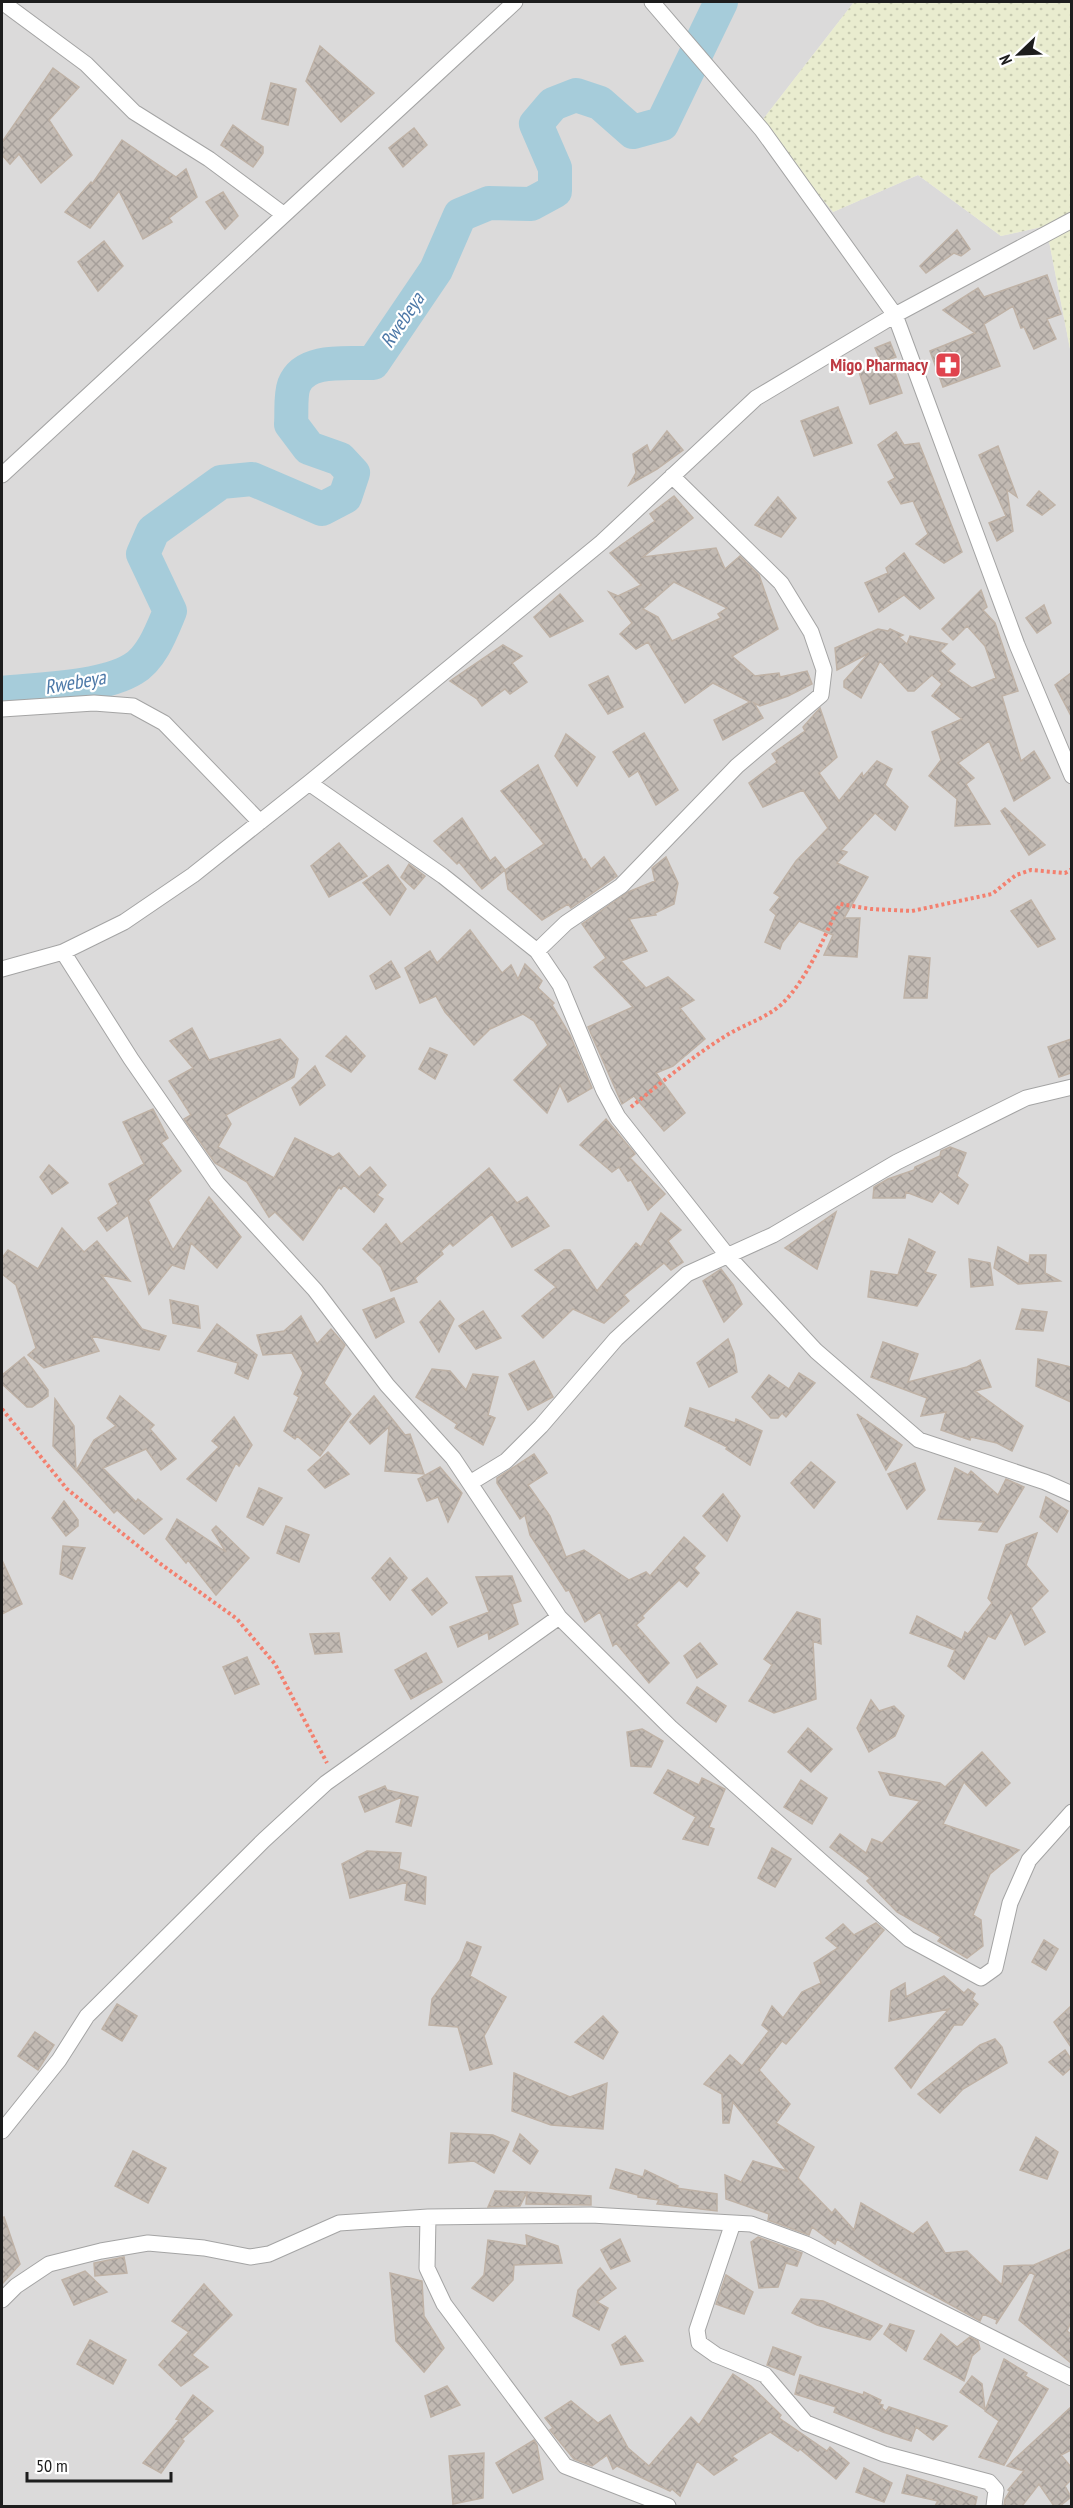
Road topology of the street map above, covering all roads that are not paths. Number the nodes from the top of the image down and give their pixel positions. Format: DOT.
graph roads {
  1 [pos="2,2"];
  2 [pos="515,2"];
  3 [pos="652,2"];
  4 [pos="284,214"];
  5 [pos="1071,220"];
  6 [pos="895,315"];
  7 [pos="2,475"];
  8 [pos="672,476"];
  9 [pos="2,710"];
  10 [pos="1071,776"];
  11 [pos="309,783"];
  12 [pos="260,822"];
  13 [pos="537,951"];
  14 [pos="63,952"];
  15 [pos="2,969"];
  16 [pos="1071,1087"];
  17 [pos="727,1255"];
  18 [pos="471,1483"];
  19 [pos="1071,1494"];
  20 [pos="559,1617"];
  21 [pos="1071,1812"];
  22 [pos="2,2131"];
  23 [pos="428,2217"];
  24 [pos="733,2223"];
  25 [pos="2,2300"];
  26 [pos="1071,2378"];
  27 [pos="668,2506"];
  28 [pos="994,2506"];
  1 -- 4 [label="street"];
  2 -- 4 [label="street"];
  3 -- 6 [label="street"];
  4 -- 7 [label="street"];
  5 -- 6 [label="street"];
  6 -- 8 [label="street"];
  6 -- 10 [label="street"];
  8 -- 11 [label="street"];
  8 -- 13 [label="street"];
  9 -- 12 [label="street"];
  11 -- 12 [label="street"];
  11 -- 13 [label="street"];
  12 -- 14 [label="street"];
  13 -- 17 [label="street"];
  14 -- 15 [label="street"];
  14 -- 18 [label="street"];
  16 -- 17 [label="street"];
  17 -- 18 [label="street"];
  17 -- 19 [label="street"];
  18 -- 20 [label="street"];
  20 -- 21 [label="street"];
  20 -- 22 [label="street"];
  23 -- 24 [label="street"];
  23 -- 25 [label="street"];
  23 -- 27 [label="street"];
  24 -- 26 [label="street"];
  24 -- 28 [label="street"];
}
